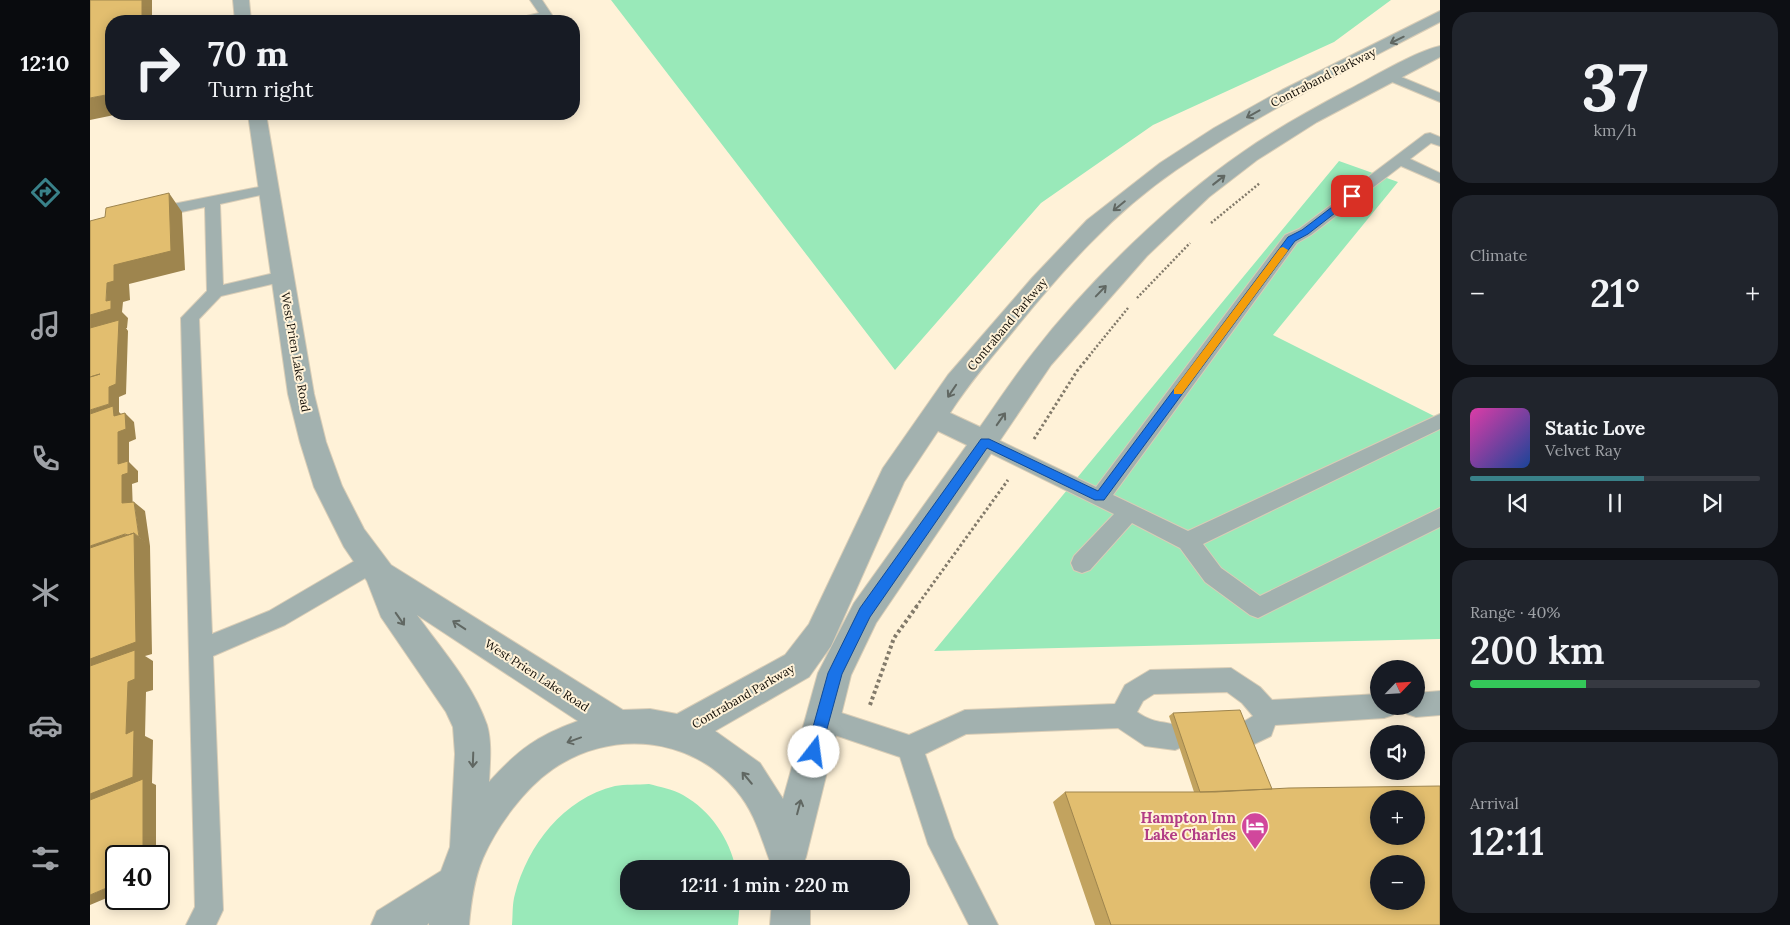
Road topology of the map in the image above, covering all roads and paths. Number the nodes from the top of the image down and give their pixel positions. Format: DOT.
graph roads {
  1 [pos="241,0"];
  2 [pos="536,0"];
  3 [pos="242,15"];
  4 [pos="545,15"];
  5 [pos="1440,16"];
  6 [pos="1440,51"];
  7 [pos="1354,61"];
  8 [pos="1389,76"];
  9 [pos="1440,98"];
  10 [pos="258,120"];
  11 [pos="1440,142"];
  12 [pos="1400,160"];
  13 [pos="1267,178"];
  14 [pos="1440,179"];
  15 [pos="268,188"];
  16 [pos="212,201"];
  17 [pos="137,217"];
  18 [pos="1204,229"];
  19 [pos="1191,242"];
  20 [pos="283,276"];
  21 [pos="215,292"];
  22 [pos="934,417"];
  23 [pos="1440,422"];
  24 [pos="985,442"];
  25 [pos="1021,460"];
  26 [pos="1100,497"];
  27 [pos="1129,512"];
  28 [pos="1440,517"];
  29 [pos="1188,541"];
  30 [pos="1082,563"];
  31 [pos="376,569"];
  32 [pos="201,650"];
  33 [pos="1440,703"];
  34 [pos="1425,704"];
  35 [pos="1370,707"];
  36 [pos="1267,712"];
  37 [pos="1122,716"];
  38 [pos="822,718"];
  39 [pos="618,727"];
  40 [pos="681,732"];
  41 [pos="862,732"];
  42 [pos="1244,736"];
  43 [pos="1175,738"];
  44 [pos="910,748"];
  45 [pos="468,846"];
  46 [pos="787,860"];
  47 [pos="788,860"];
  48 [pos="455,884"];
  49 [pos="791,910"];
  50 [pos="200,925"];
  51 [pos="391,925"];
  52 [pos="448,925"];
  53 [pos="790,925"];
  54 [pos="984,925"];
  1 -- 3 [label="street"];
  2 -- 4 [label="lane"];
  5 -- 7 [label="street, Contraband Parkway, one-way"];
  6 -- 8 [label="street"];
  7 -- 8 [label="street"];
  7 -- 22 [label="street, Contraband Parkway, one-way"];
  8 -- 9 [label="lane"];
  24 -- 8 [label="street, one-way"];
  10 -- 15 [label="street, West Prien Lake Road"];
  11 -- 12 [label="lane"];
  12 -- 14 [label="lane"];
  12 -- 26 [label="lane"];
  13 -- 18 [label="path"];
  15 -- 16 [label="lane"];
  15 -- 20 [label="street, West Prien Lake Road"];
  16 -- 17 [label="lane"];
  16 -- 21 [label="lane"];
  19 -- 25 [label="path"];
  20 -- 21 [label="lane"];
  20 -- 31 [label="street, West Prien Lake Road"];
  21 -- 32 [label="lane"];
  22 -- 24 [label="street"];
  22 -- 40 [label="street, Contraband Parkway"];
  23 -- 29 [label="lane"];
  24 -- 25 [label="lane"];
  24 -- 38 [label="street"];
  25 -- 26 [label="lane"];
  25 -- 41 [label="path"];
  26 -- 27 [label="lane"];
  27 -- 29 [label="lane"];
  27 -- 30 [label="lane"];
  28 -- 29 [label="lane"];
  31 -- 32 [label="lane"];
  39 -- 31 [label="street, West Prien Lake Road, one-way"];
  31 -- 45 [label="street, West Prien Lake Road, one-way"];
  32 -- 50 [label="lane"];
  33 -- 34 [label="lane"];
  35 -- 36 [label="lane"];
  36 -- 37 [label="lane"];
  36 -- 42 [label="lane"];
  37 -- 43 [label="lane"];
  37 -- 44 [label="lane"];
  38 -- 41 [label="lane"];
  47 -- 38 [label="street, one-way"];
  39 -- 40 [label="street, West Prien Lake Road"];
  39 -- 45 [label="street, West Prien Lake Road, one-way"];
  46 -- 40 [label="street, West Prien Lake Road, one-way"];
  41 -- 44 [label="lane"];
  44 -- 54 [label="lane"];
  45 -- 48 [label="street, West Prien Lake Road"];
  48 -- 51 [label="street"];
  48 -- 52 [label="street, West Prien Lake Road"];
  49 -- 53 [label="street"];
}
